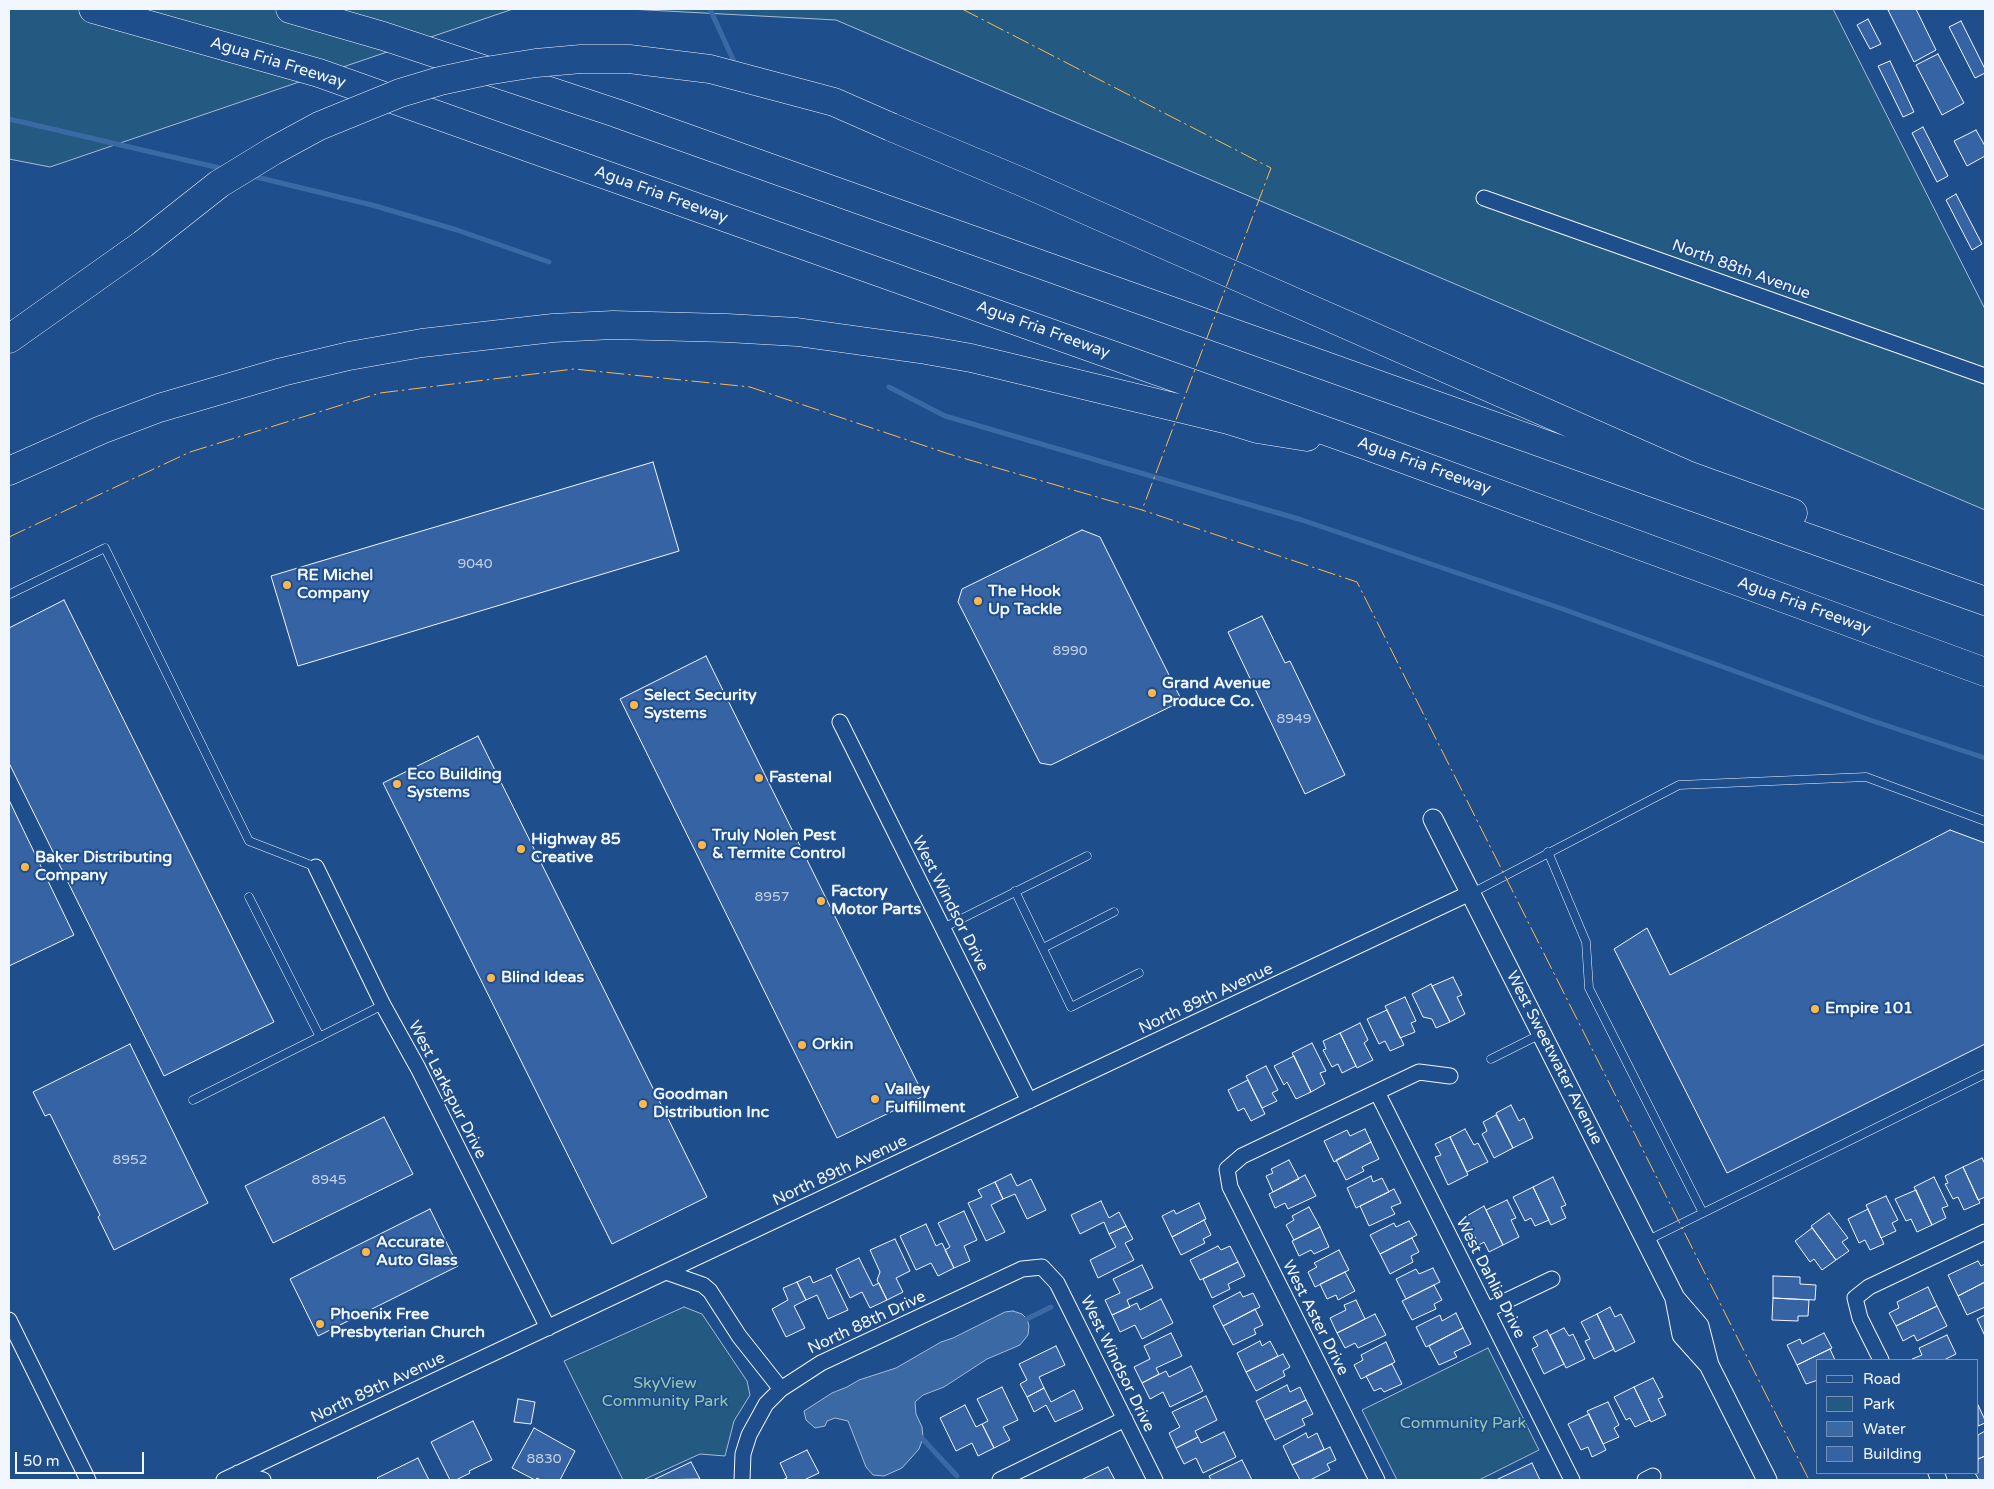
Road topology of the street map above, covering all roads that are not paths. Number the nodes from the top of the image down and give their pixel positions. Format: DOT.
graph roads {
  1 [pos="93,9"];
  2 [pos="290,9"];
  3 [pos="1484,198"];
  4 [pos="9,340"];
  5 [pos="1985,376"];
  6 [pos="1368,446"];
  7 [pos="9,471"];
  8 [pos="10,594"];
  9 [pos="1982,600"];
  10 [pos="1985,672"];
  11 [pos="840,722"];
  12 [pos="1433,818"];
  13 [pos="1985,820"];
  14 [pos="1548,852"];
  15 [pos="1087,856"];
  16 [pos="316,867"];
  17 [pos="1015,891"];
  18 [pos="1470,893"];
  19 [pos="249,897"];
  20 [pos="1114,912"];
  21 [pos="942,928"];
  22 [pos="1043,948"];
  23 [pos="1139,973"];
  24 [pos="383,1005"];
  25 [pos="1541,1034"];
  26 [pos="320,1037"];
  27 [pos="1490,1059"];
  28 [pos="1985,1074"];
  29 [pos="1450,1076"];
  30 [pos="1377,1092"];
  31 [pos="193,1100"];
  32 [pos="1030,1101"];
  33 [pos="1703,1213"];
  34 [pos="1985,1232"];
  35 [pos="1646,1241"];
  36 [pos="1042,1267"];
  37 [pos="666,1272"];
  38 [pos="1552,1279"];
  39 [pos="1487,1310"];
  40 [pos="9,1320"];
  41 [pos="548,1328"];
  42 [pos="1880,1359"];
  43 [pos="781,1389"];
  44 [pos="1125,1419"];
  45 [pos="238,1474"];
  46 [pos="88,1480"];
  47 [pos="224,1480"];
  48 [pos="263,1480"];
  49 [pos="742,1480"];
  50 [pos="1000,1480"];
  51 [pos="1155,1480"];
  52 [pos="1377,1480"];
  53 [pos="1572,1480"];
  54 [pos="1767,1480"];
  1 -- 6 [label="highway, Agua Fria Freeway"];
  2 -- 9 [label="highway"];
  3 -- 5 [label="street, North 88th Avenue"];
  4 -- 9 [label="highway, bridge"];
  6 -- 7 [label="highway"];
  6 -- 10 [label="highway, Agua Fria Freeway"];
  8 -- 16 [label="lane"];
  11 -- 21 [label="street, West Windsor Drive"];
  12 -- 18 [label="street, West Sweetwater Avenue"];
  13 -- 14 [label="lane"];
  14 -- 18 [label="lane"];
  14 -- 33 [label="lane"];
  15 -- 17 [label="lane"];
  16 -- 24 [label="street, West Larkspur Drive"];
  17 -- 21 [label="lane"];
  17 -- 22 [label="lane"];
  18 -- 25 [label="street, West Sweetwater Avenue"];
  18 -- 32 [label="street, North 89th Avenue"];
  19 -- 26 [label="lane"];
  20 -- 22 [label="lane"];
  21 -- 32 [label="street, West Windsor Drive"];
  22 -- 23 [label="lane"];
  24 -- 26 [label="lane"];
  24 -- 41 [label="street, West Larkspur Drive"];
  25 -- 27 [label="lane"];
  25 -- 35 [label="street, West Sweetwater Avenue"];
  26 -- 31 [label="lane"];
  28 -- 33 [label="lane"];
  29 -- 30 [label="street"];
  30 -- 39 [label="street, West Dahlia Drive"];
  30 -- 52 [label="street, West Aster Drive"];
  32 -- 37 [label="street, North 89th Avenue"];
  33 -- 35 [label="lane"];
  34 -- 42 [label="street"];
  35 -- 54 [label="street, West Sweetwater Avenue"];
  36 -- 43 [label="street, North 88th Drive"];
  36 -- 44 [label="street, West Windsor Drive"];
  37 -- 41 [label="street, North 89th Avenue"];
  37 -- 43 [label="street"];
  38 -- 39 [label="street"];
  39 -- 53 [label="street, West Dahlia Drive"];
  40 -- 46 [label="street"];
  41 -- 45 [label="street, North 89th Avenue"];
  43 -- 49 [label="street, North 88th Drive"];
  44 -- 50 [label="street"];
  44 -- 51 [label="street, West Windsor Drive"];
  45 -- 47 [label="street, North 89th Avenue"];
  45 -- 48 [label="street"];
}
